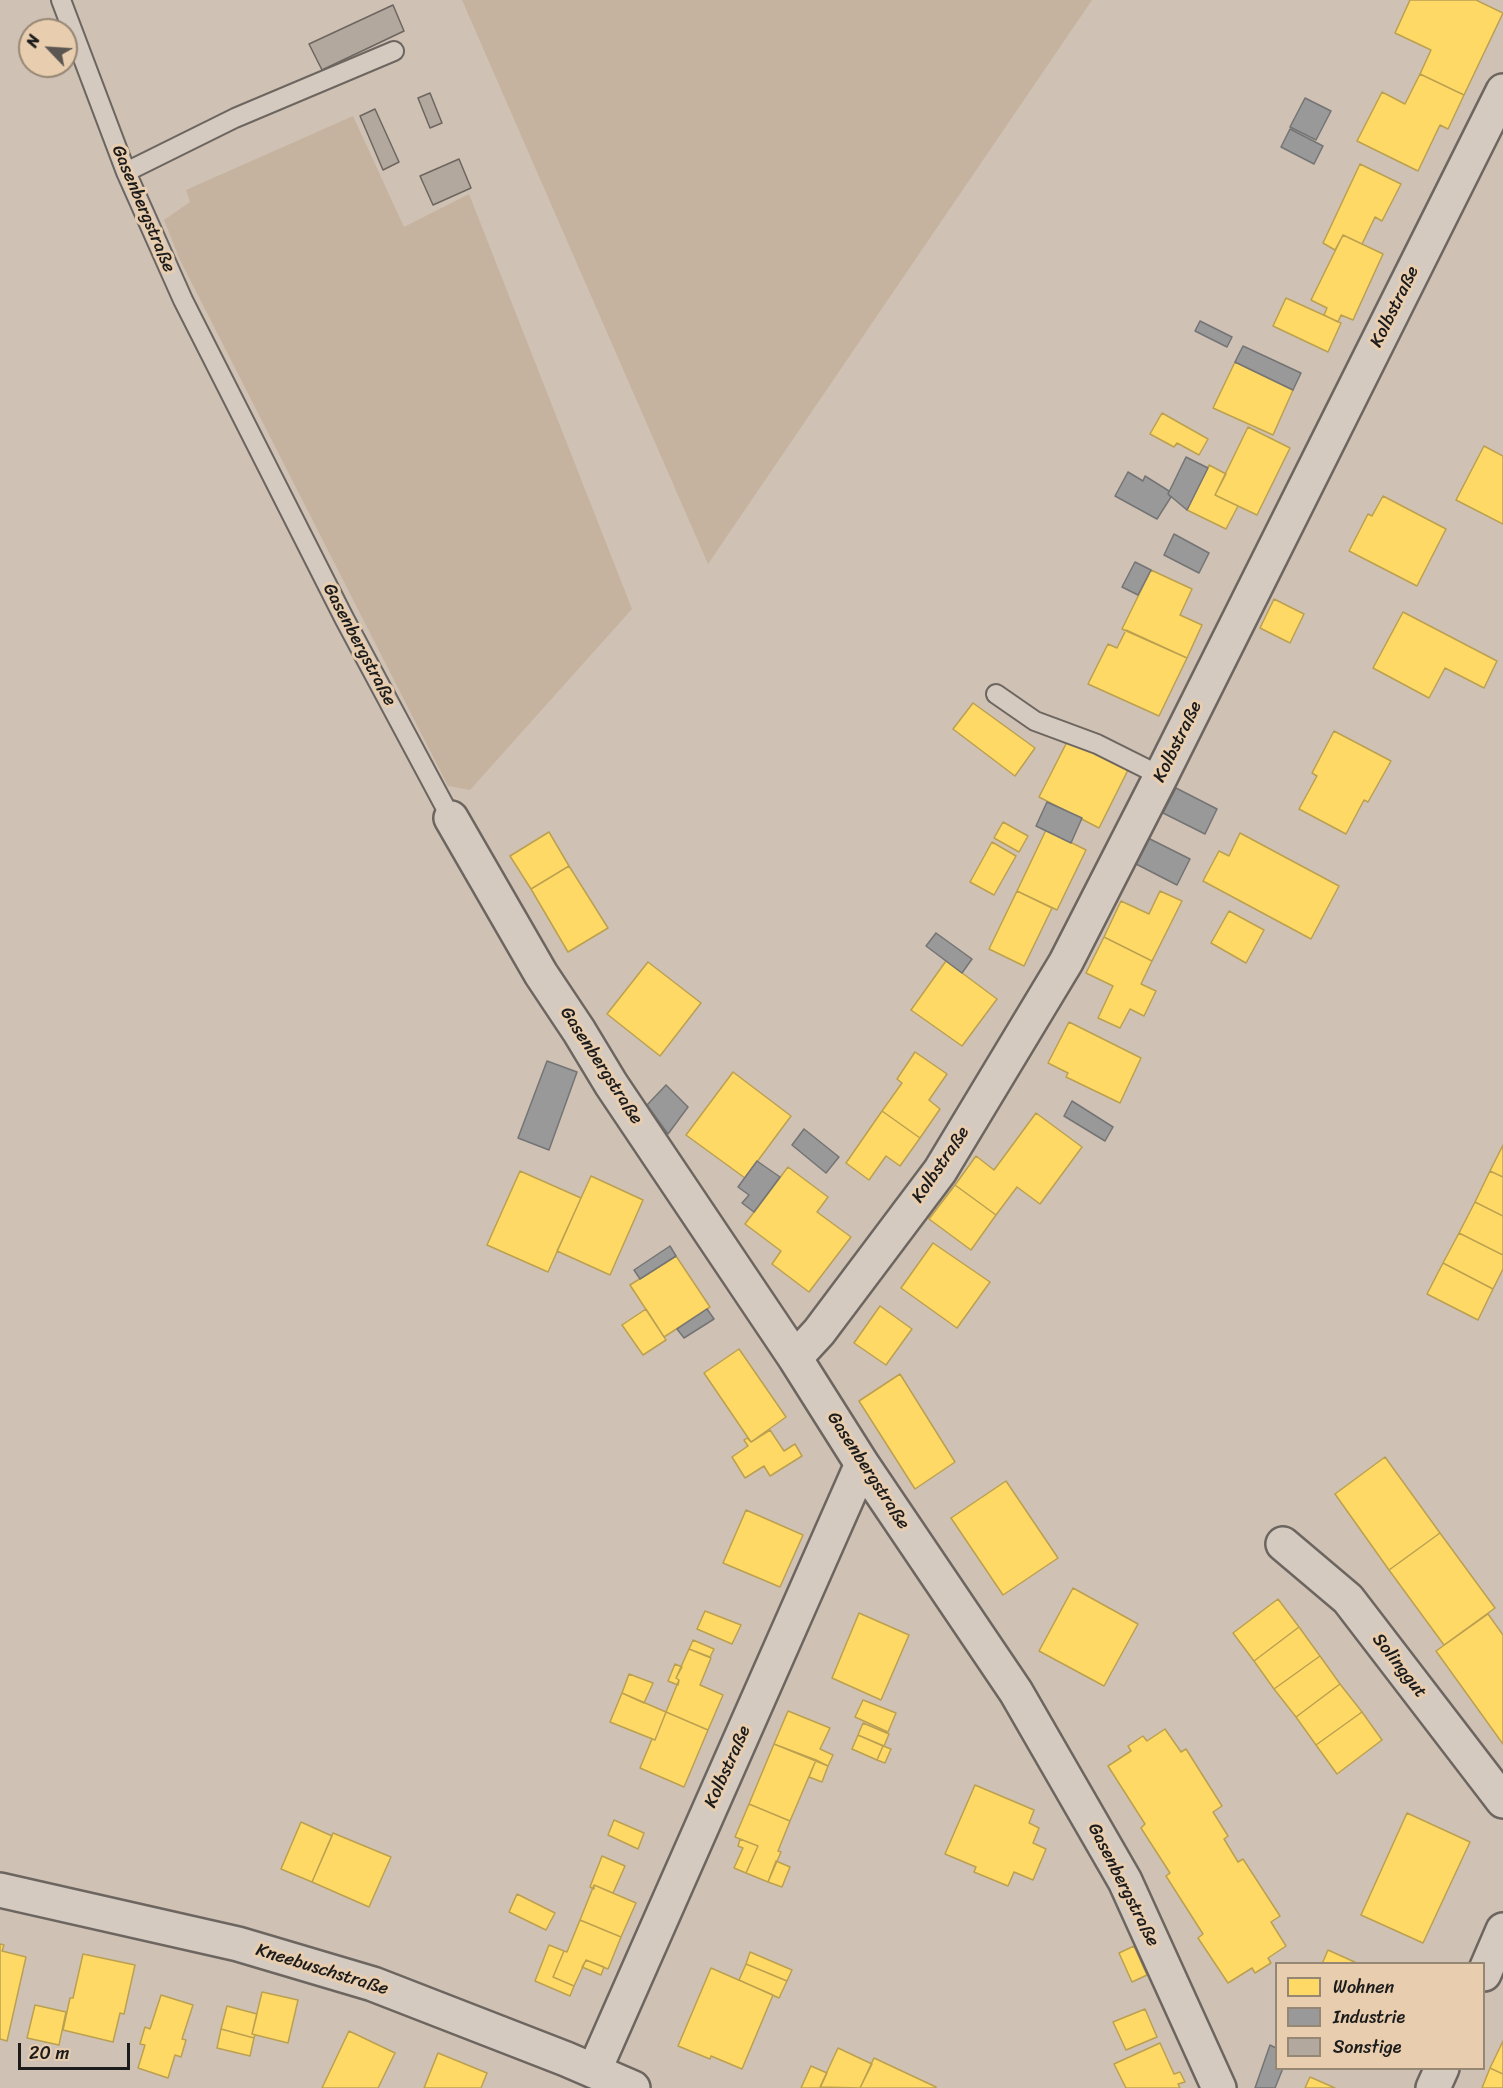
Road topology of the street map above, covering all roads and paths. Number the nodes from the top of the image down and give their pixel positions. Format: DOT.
graph roads {
  1 [pos="60,0"];
  2 [pos="394,51"];
  3 [pos="1503,91"];
  4 [pos="126,172"];
  5 [pos="996,694"];
  6 [pos="1161,776"];
  7 [pos="451,818"];
  8 [pos="795,1358"];
  9 [pos="862,1464"];
  10 [pos="1283,1544"];
  11 [pos="1503,1801"];
  12 [pos="0,1890"];
  13 [pos="1503,1930"];
  14 [pos="1485,1972"];
  15 [pos="1441,2070"];
  16 [pos="594,2071"];
  17 [pos="633,2088"];
  18 [pos="1219,2088"];
  19 [pos="1433,2088"];
  1 -- 4 [label="lane, Gasenbergstraße"];
  2 -- 4 [label="lane"];
  3 -- 6 [label="street, Kolbstraße"];
  4 -- 7 [label="lane, Gasenbergstraße"];
  5 -- 6 [label="lane"];
  6 -- 8 [label="street, Kolbstraße"];
  7 -- 8 [label="street, Gasenbergstraße"];
  8 -- 9 [label="street, Gasenbergstraße"];
  9 -- 16 [label="street, Kolbstraße"];
  9 -- 18 [label="street, Gasenbergstraße"];
  10 -- 11 [label="street, Solinggut"];
  12 -- 16 [label="street, Kneebuschstraße"];
  13 -- 14 [label="street"];
  15 -- 19 [label="street"];
  16 -- 17 [label="street, Kneebuschstraße"];
}
